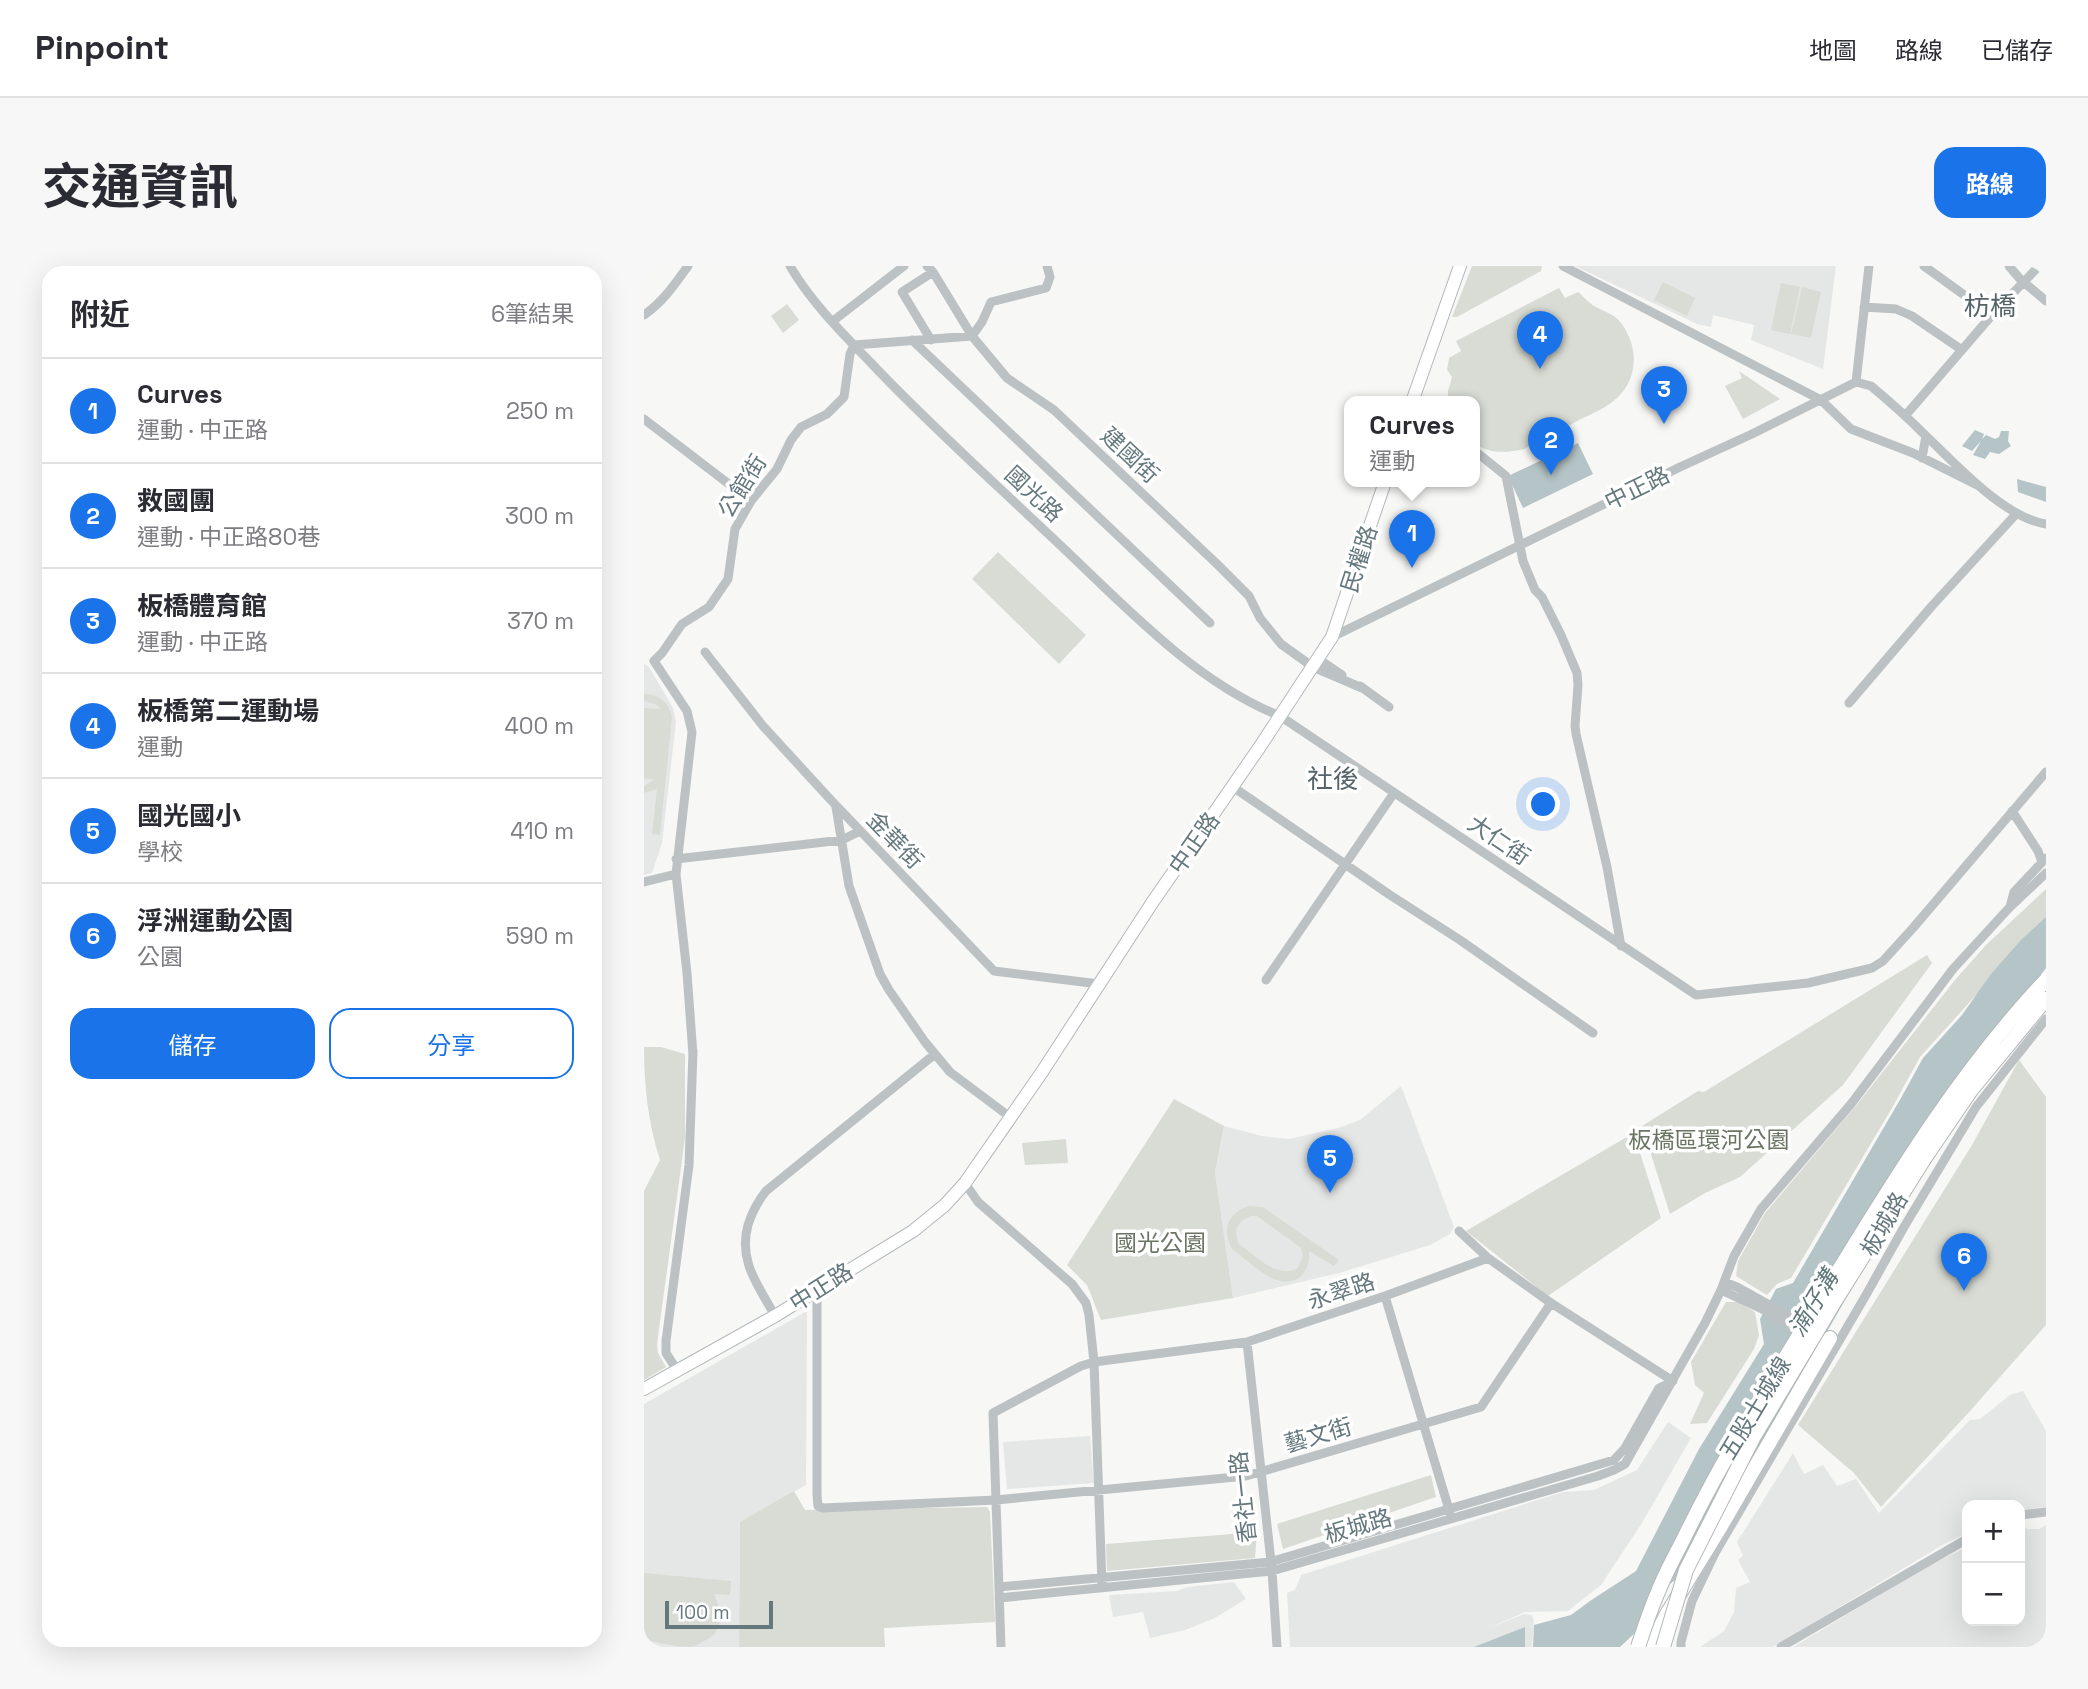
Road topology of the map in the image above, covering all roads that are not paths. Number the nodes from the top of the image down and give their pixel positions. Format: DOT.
graph roads {
  1 [pos="688,266"];
  2 [pos="790,266"];
  3 [pos="904,266"];
  4 [pos="1047,266"];
  5 [pos="1460,266"];
  6 [pos="1563,266"];
  7 [pos="1869,266"];
  8 [pos="1926,266"];
  9 [pos="2009,266"];
  10 [pos="2039,266"];
  11 [pos="930,269"];
  12 [pos="2024,282"];
  13 [pos="2046,301"];
  14 [pos="1864,307"];
  15 [pos="644,315"];
  16 [pos="1992,315"];
  17 [pos="833,321"];
  18 [pos="972,336"];
  19 [pos="912,340"];
  20 [pos="931,340"];
  21 [pos="854,345"];
  22 [pos="1962,350"];
  23 [pos="1856,382"];
  24 [pos="1414,396"];
  25 [pos="1821,400"];
  26 [pos="1905,416"];
  27 [pos="644,419"];
  28 [pos="1926,436"];
  29 [pos="1480,456"];
  30 [pos="1922,458"];
  31 [pos="1977,485"];
  32 [pos="1383,487"];
  33 [pos="751,501"];
  34 [pos="2017,513"];
  35 [pos="2046,524"];
  36 [pos="1520,545"];
  37 [pos="1210,623"];
  38 [pos="1332,636"];
  39 [pos="705,652"];
  40 [pos="1315,663"];
  41 [pos="1849,703"];
  42 [pos="1389,708"];
  43 [pos="1280,716"];
  44 [pos="2046,772"];
  45 [pos="1233,787"];
  46 [pos="1394,793"];
  47 [pos="836,806"];
  48 [pos="2012,811"];
  49 [pos="860,831"];
  50 [pos="842,840"];
  51 [pos="676,859"];
  52 [pos="2044,860"];
  53 [pos="1347,864"];
  54 [pos="2046,873"];
  55 [pos="676,874"];
  56 [pos="644,882"];
  57 [pos="2009,908"];
  58 [pos="1621,946"];
  59 [pos="1266,980"];
  60 [pos="2046,980"];
  61 [pos="1099,984"];
  62 [pos="2046,999"];
  63 [pos="2046,1019"];
  64 [pos="1593,1033"];
  65 [pos="935,1054"];
  66 [pos="1010,1117"];
  67 [pos="965,1183"];
  68 [pos="1459,1231"];
  69 [pos="1488,1258"];
  70 [pos="1722,1286"];
  71 [pos="817,1290"];
  72 [pos="1385,1296"];
  73 [pos="1551,1303"];
  74 [pos="775,1316"];
  75 [pos="1247,1342"];
  76 [pos="1829,1343"];
  77 [pos="1094,1362"];
  78 [pos="677,1370"];
  79 [pos="1673,1381"];
  80 [pos="644,1389"];
  81 [pos="1424,1425"];
  82 [pos="1260,1472"];
  83 [pos="1099,1491"];
  84 [pos="996,1500"];
  85 [pos="2046,1512"];
  86 [pos="1450,1514"];
  87 [pos="2025,1514"];
  88 [pos="1962,1542"];
  89 [pos="1715,1553"];
  90 [pos="1271,1567"];
  91 [pos="1102,1584"];
  92 [pos="999,1587"];
  93 [pos="999,1598"];
  94 [pos="1656,1645"];
  95 [pos="1001,1647"];
  96 [pos="1277,1647"];
  97 [pos="1638,1647"];
  98 [pos="1681,1647"];
  99 [pos="1781,1647"];
  1 -- 15 [label="street"];
  2 -- 17 [label="street, 國光路"];
  3 -- 17 [label="street"];
  4 -- 18 [label="street"];
  5 -- 24 [label="main road"];
  6 -- 25 [label="street"];
  7 -- 14 [label="street"];
  8 -- 16 [label="street"];
  9 -- 12 [label="street"];
  10 -- 12 [label="street"];
  11 -- 18 [label="street, 建國街"];
  11 -- 20 [label="street"];
  12 -- 13 [label="street"];
  12 -- 16 [label="street"];
  14 -- 22 [label="street"];
  14 -- 23 [label="street"];
  16 -- 22 [label="street"];
  17 -- 21 [label="street, 國光路"];
  18 -- 20 [label="street"];
  18 -- 40 [label="street, 建國街"];
  19 -- 20 [label="street"];
  19 -- 21 [label="street"];
  19 -- 37 [label="street"];
  21 -- 33 [label="street, 公館街"];
  21 -- 43 [label="street, 國光路"];
  22 -- 26 [label="street"];
  23 -- 25 [label="street, 中正路"];
  23 -- 26 [label="street"];
  25 -- 30 [label="street"];
  25 -- 36 [label="street, 中正路"];
  26 -- 28 [label="street"];
  27 -- 33 [label="street"];
  28 -- 30 [label="street"];
  28 -- 31 [label="street"];
  29 -- 36 [label="street"];
  30 -- 31 [label="street"];
  31 -- 34 [label="street"];
  32 -- 38 [label="main road, 民權路"];
  33 -- 51 [label="street, 公館街"];
  34 -- 35 [label="street"];
  34 -- 41 [label="street"];
  36 -- 38 [label="street, 中正路"];
  36 -- 58 [label="street"];
  38 -- 40 [label="main road, 中正路"];
  39 -- 47 [label="street, 金華街"];
  40 -- 42 [label="street, 建國街"];
  40 -- 43 [label="main road, 中正路"];
  43 -- 45 [label="main road, 中正路"];
  43 -- 46 [label="street, 大仁街"];
  44 -- 48 [label="street"];
  45 -- 53 [label="street"];
  45 -- 61 [label="main road, 中正路"];
  46 -- 53 [label="street"];
  46 -- 58 [label="street, 大仁街"];
  47 -- 49 [label="street, 金華街"];
  47 -- 50 [label="street"];
  48 -- 52 [label="street"];
  48 -- 58 [label="street, 大仁街"];
  49 -- 50 [label="street"];
  49 -- 61 [label="street, 金華街"];
  50 -- 51 [label="street"];
  50 -- 65 [label="street"];
  51 -- 55 [label="street, 公館街"];
  52 -- 57 [label="street"];
  53 -- 59 [label="street"];
  53 -- 64 [label="street"];
  54 -- 57 [label="street, 板城路"];
  55 -- 56 [label="street"];
  55 -- 78 [label="street, 公館街"];
  57 -- 70 [label="street, 板城路"];
  60 -- 97 [label="highway, 五股土城線, bridge"];
  61 -- 66 [label="main road, 中正路"];
  62 -- 94 [label="highway, 五股土城線, bridge"];
  63 -- 76 [label="street, 板城路"];
  65 -- 66 [label="street"];
  65 -- 74 [label="street"];
  66 -- 67 [label="main road, 中正路"];
  67 -- 71 [label="main road, 中正路"];
  67 -- 77 [label="street"];
  68 -- 69 [label="street"];
  69 -- 72 [label="street, 永翠路"];
  69 -- 73 [label="street"];
  70 -- 76 [label="street, bridge"];
  70 -- 79 [label="street, 板城路"];
  71 -- 74 [label="main road, 中正路"];
  71 -- 84 [label="street, 藝文街"];
  72 -- 75 [label="street, 永翠路"];
  72 -- 81 [label="street"];
  73 -- 79 [label="street"];
  73 -- 81 [label="street, 藝文街"];
  74 -- 78 [label="main road, 中正路"];
  75 -- 77 [label="street, 永翠路"];
  75 -- 82 [label="street, 香社一路"];
  76 -- 89 [label="street, 板城路"];
  76 -- 94 [label="highway"];
  77 -- 83 [label="street"];
  77 -- 84 [label="street, 永翠路"];
  78 -- 80 [label="main road, 中正路"];
  79 -- 86 [label="street, 板城路"];
  81 -- 82 [label="street, 藝文街"];
  81 -- 86 [label="street"];
  82 -- 83 [label="street, 藝文街"];
  82 -- 90 [label="street, 香社一路"];
  83 -- 84 [label="street, 藝文街"];
  83 -- 91 [label="street"];
  84 -- 92 [label="street"];
  85 -- 87 [label="street"];
  86 -- 90 [label="street, 板城路"];
  88 -- 99 [label="street"];
  89 -- 94 [label="highway"];
  89 -- 98 [label="street, 板城路"];
  90 -- 91 [label="street, 板城路"];
  90 -- 96 [label="street, 香社一路"];
  91 -- 92 [label="street, 板城路"];
  91 -- 93 [label="street, 板城路"];
  92 -- 93 [label="street"];
  93 -- 95 [label="street"];
}
